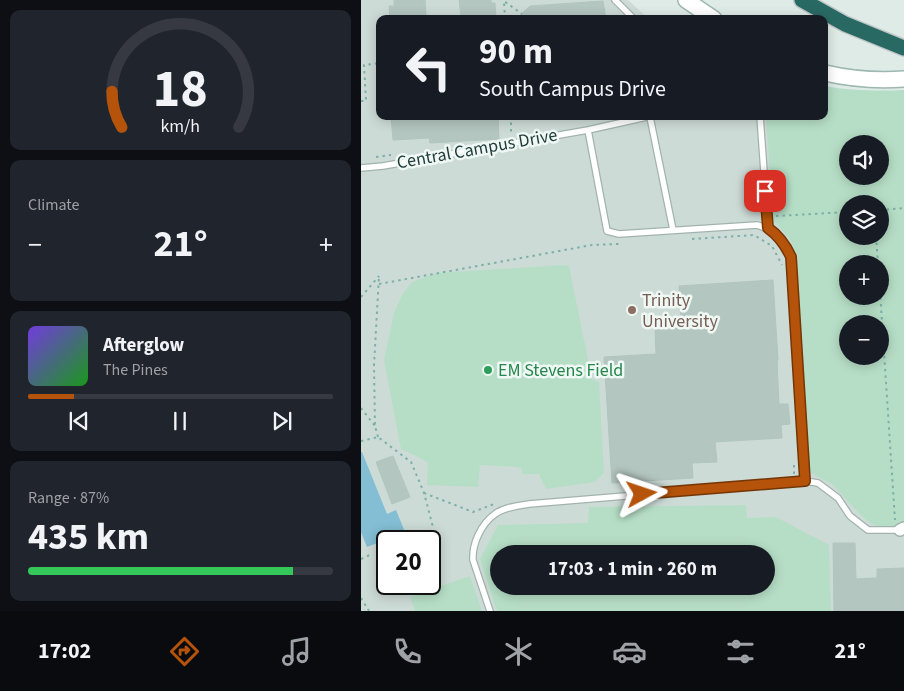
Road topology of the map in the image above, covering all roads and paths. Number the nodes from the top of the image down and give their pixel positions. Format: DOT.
graph roads {
  1 [pos="615,0"];
  2 [pos="686,0"];
  3 [pos="802,0"];
  4 [pos="522,14"];
  5 [pos="505,15"];
  6 [pos="630,15"];
  7 [pos="708,15"];
  8 [pos="904,48"];
  9 [pos="376,63"];
  10 [pos="828,74"];
  11 [pos="904,79"];
  12 [pos="361,101"];
  13 [pos="633,120"];
  14 [pos="652,120"];
  15 [pos="760,120"];
  16 [pos="588,130"];
  17 [pos="361,168"];
  18 [pos="904,208"];
  19 [pos="889,209"];
  20 [pos="839,212"];
  21 [pos="776,216"];
  22 [pos="768,228"];
  23 [pos="673,230"];
  24 [pos="687,240"];
  25 [pos="620,244"];
  26 [pos="783,268"];
  27 [pos="379,284"];
  28 [pos="361,297"];
  29 [pos="881,305"];
  30 [pos="361,408"];
  31 [pos="375,426"];
  32 [pos="377,437"];
  33 [pos="361,441"];
  34 [pos="795,457"];
  35 [pos="793,475"];
  36 [pos="805,481"];
  37 [pos="424,492"];
  38 [pos="496,503"];
  39 [pos="433,527"];
  40 [pos="900,528"];
  41 [pos="372,554"];
  42 [pos="361,559"];
  43 [pos="361,598"];
  44 [pos="369,611"];
  45 [pos="490,611"];
  1 -- 6 [label="lane"];
  2 -- 7 [label="main road"];
  3 -- 8 [label="highway"];
  4 -- 5 [label="path"];
  9 -- 12 [label="path"];
  10 -- 11 [label="main road"];
  13 -- 16 [label="lane, Central Campus Drive"];
  14 -- 23 [label="lane"];
  15 -- 22 [label="lane"];
  16 -- 17 [label="lane, Central Campus Drive"];
  16 -- 23 [label="lane"];
  18 -- 19 [label="path"];
  20 -- 21 [label="path"];
  22 -- 23 [label="lane"];
  22 -- 36 [label="lane"];
  24 -- 26 [label="path"];
  25 -- 27 [label="path"];
  27 -- 28 [label="path"];
  27 -- 31 [label="path"];
  29 -- 40 [label="path"];
  30 -- 31 [label="path"];
  31 -- 32 [label="path"];
  32 -- 33 [label="path"];
  32 -- 37 [label="path"];
  34 -- 35 [label="path"];
  36 -- 40 [label="lane"];
  36 -- 45 [label="lane"];
  37 -- 38 [label="path"];
  37 -- 39 [label="path"];
  41 -- 42 [label="path"];
  43 -- 44 [label="path"];
}
